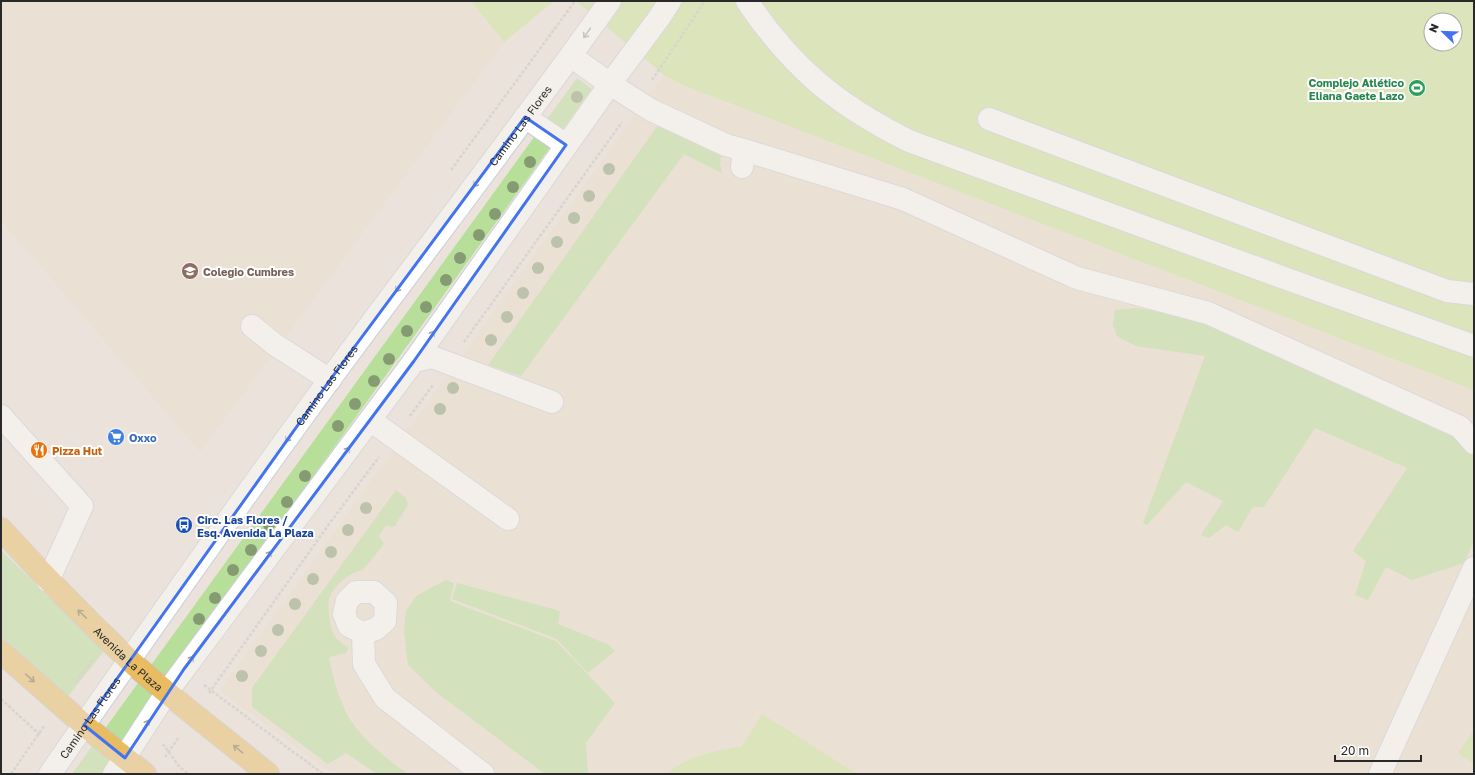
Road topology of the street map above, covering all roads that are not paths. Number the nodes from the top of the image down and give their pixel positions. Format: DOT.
graph roads {
  1 [pos="610,1"];
  2 [pos="747,1"];
  3 [pos="665,9"];
  4 [pos="571,56"];
  5 [pos="610,84"];
  6 [pos="525,117"];
  7 [pos="989,119"];
  8 [pos="566,145"];
  9 [pos="1474,294"];
  10 [pos="252,326"];
  11 [pos="1474,346"];
  12 [pos="414,361"];
  13 [pos="330,380"];
  14 [pos="552,402"];
  15 [pos="1,416"];
  16 [pos="370,420"];
  17 [pos="1474,443"];
  18 [pos="508,519"];
  19 [pos="1,529"];
  20 [pos="1474,568"];
  21 [pos="48,581"];
  22 [pos="363,634"];
  23 [pos="129,659"];
  24 [pos="4,662"];
  25 [pos="167,692"];
  26 [pos="84,725"];
  27 [pos="120,766"];
  28 [pos="153,768"];
  29 [pos="50,774"];
  30 [pos="268,774"];
  31 [pos="483,774"];
  32 [pos="1380,774"];
  1 -- 4 [label="street, Camino Las Flores, one-way"];
  2 -- 11 [label="street"];
  3 -- 5 [label="street"];
  4 -- 5 [label="street"];
  4 -- 6 [label="street, Camino Las Flores"];
  5 -- 8 [label="street"];
  5 -- 17 [label="street"];
  6 -- 8 [label="street"];
  6 -- 13 [label="street, Camino Las Flores, one-way"];
  7 -- 9 [label="street"];
  12 -- 8 [label="street, one-way"];
  10 -- 13 [label="street"];
  12 -- 14 [label="street"];
  12 -- 16 [label="street"];
  13 -- 23 [label="street, Camino Las Flores, one-way"];
  15 -- 21 [label="street"];
  16 -- 18 [label="street"];
  25 -- 16 [label="street, one-way"];
  19 -- 21 [label="main road, Avenida La Plaza"];
  20 -- 32 [label="street"];
  23 -- 21 [label="main road, Avenida La Plaza, one-way"];
  22 -- 31 [label="street"];
  23 -- 25 [label="main road, Avenida La Plaza"];
  23 -- 26 [label="street, Camino Las Flores"];
  24 -- 26 [label="main road, one-way"];
  27 -- 25 [label="street, one-way"];
  30 -- 25 [label="main road, Avenida La Plaza, one-way"];
  26 -- 27 [label="main road"];
  26 -- 29 [label="street, Camino Las Flores"];
  27 -- 28 [label="main road"];
}
